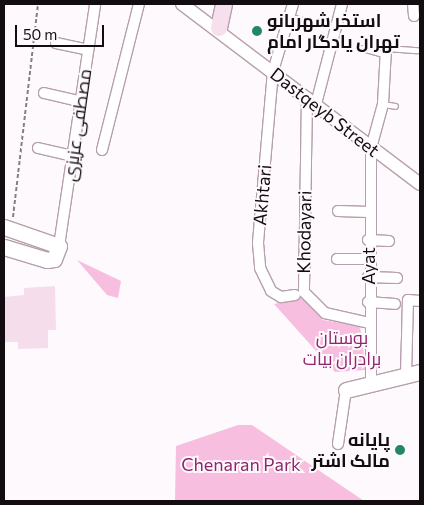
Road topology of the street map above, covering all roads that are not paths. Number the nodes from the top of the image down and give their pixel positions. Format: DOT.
graph roads {
  1 [pos="95,4"];
  2 [pos="139,4"];
  3 [pos="182,4"];
  4 [pos="224,4"];
  5 [pos="293,4"];
  6 [pos="342,4"];
  7 [pos="413,4"];
  8 [pos="414,16"];
  9 [pos="290,17"];
  10 [pos="306,21"];
  11 [pos="219,28"];
  12 [pos="56,43"];
  13 [pos="362,48"];
  14 [pos="88,50"];
  15 [pos="417,50"];
  16 [pos="386,51"];
  17 [pos="273,71"];
  18 [pos="44,93"];
  19 [pos="80,101"];
  20 [pos="311,101"];
  21 [pos="383,104"];
  22 [pos="395,106"];
  23 [pos="38,148"];
  24 [pos="371,148"];
  25 [pos="102,150"];
  26 [pos="72,156"];
  27 [pos="420,184"];
  28 [pos="338,211"];
  29 [pos="369,212"];
  30 [pos="8,228"];
  31 [pos="368,240"];
  32 [pos="389,241"];
  33 [pos="59,246"];
  34 [pos="4,247"];
  35 [pos="338,259"];
  36 [pos="368,259"];
  37 [pos="368,277"];
  38 [pos="397,278"];
  39 [pos="294,295"];
  40 [pos="420,300"];
  41 [pos="368,302"];
  42 [pos="395,304"];
  43 [pos="369,322"];
  44 [pos="413,373"];
  45 [pos="371,383"];
  46 [pos="346,390"];
  47 [pos="338,444"];
  1 -- 14 [label="street, مصطفی عزیزی"];
  2 -- 25 [label="street"];
  3 -- 11 [label="street, Dastqeyb Street"];
  4 -- 11 [label="main road"];
  5 -- 9 [label="street"];
  6 -- 20 [label="street, Khodayari"];
  7 -- 8 [label="street"];
  9 -- 10 [label="lane"];
  9 -- 17 [label="street"];
  11 -- 17 [label="street, Dastqeyb Street"];
  12 -- 14 [label="street"];
  13 -- 16 [label="lane"];
  14 -- 19 [label="street, مصطفی عزیزی"];
  15 -- 16 [label="lane"];
  16 -- 21 [label="street, Ayat"];
  17 -- 20 [label="street, Dastqeyb Street"];
  17 -- 39 [label="street, Akhtari"];
  18 -- 19 [label="street"];
  19 -- 26 [label="street, مصطفی عزیزی"];
  20 -- 24 [label="street, Dastqeyb Street"];
  20 -- 43 [label="street, Khodayari"];
  21 -- 22 [label="lane"];
  21 -- 24 [label="street, Ayat"];
  23 -- 26 [label="street"];
  24 -- 27 [label="street, Dastqeyb Street"];
  24 -- 29 [label="street, Ayat"];
  26 -- 33 [label="street, مصطفی عزیزی"];
  28 -- 29 [label="street"];
  29 -- 31 [label="street, Ayat"];
  30 -- 33 [label="main road"];
  31 -- 32 [label="street"];
  31 -- 36 [label="street, Ayat"];
  33 -- 34 [label="main road"];
  35 -- 36 [label="street"];
  36 -- 37 [label="street, Ayat"];
  37 -- 38 [label="street"];
  37 -- 41 [label="street, Ayat"];
  40 -- 44 [label="street"];
  41 -- 42 [label="street"];
  41 -- 43 [label="street, Ayat"];
  43 -- 45 [label="street, Ayat"];
  44 -- 45 [label="main road"];
  45 -- 46 [label="main road"];
  46 -- 47 [label="street"];
}
